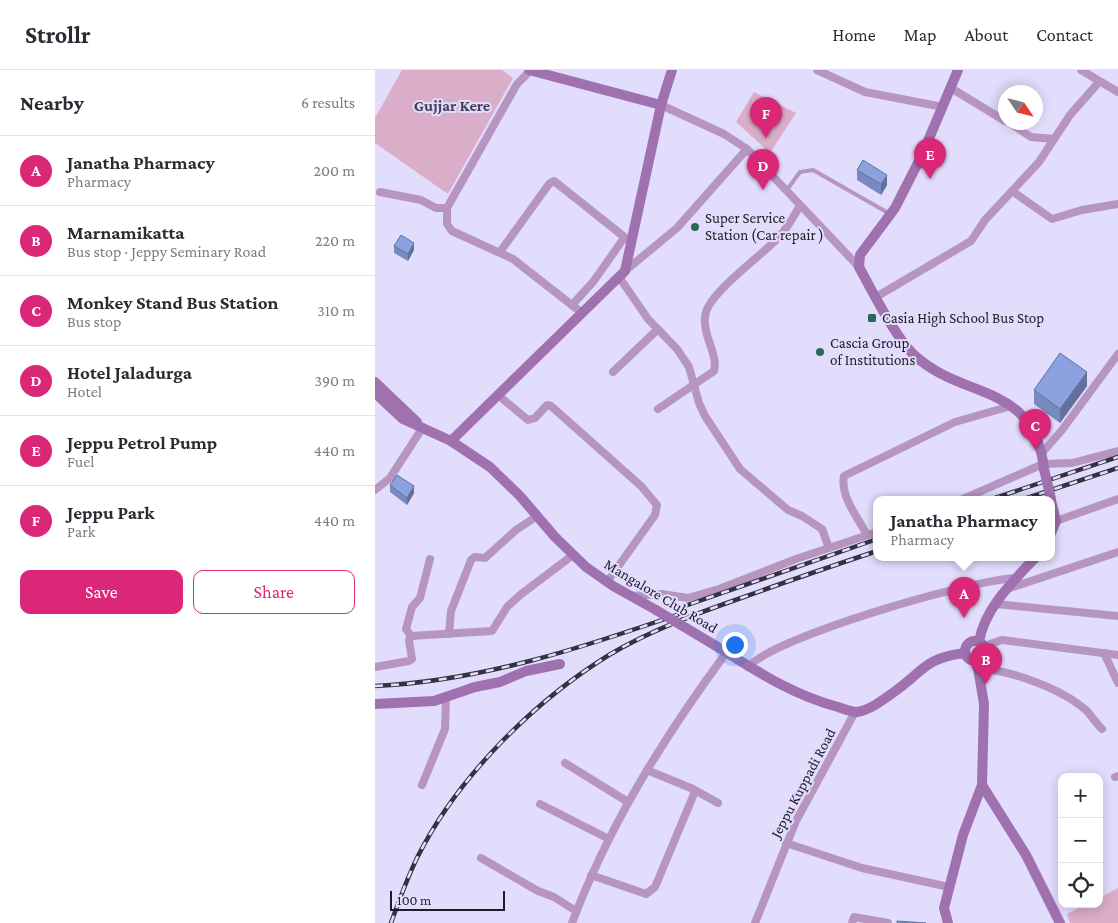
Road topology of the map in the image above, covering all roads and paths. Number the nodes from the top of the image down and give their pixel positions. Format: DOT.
graph roads {
  1 [pos="672,70"];
  2 [pos="817,70"];
  3 [pos="958,70"];
  4 [pos="1081,70"];
  5 [pos="530,71"];
  6 [pos="1099,82"];
  7 [pos="951,88"];
  8 [pos="1118,92"];
  9 [pos="661,105"];
  10 [pos="943,107"];
  11 [pos="998,117"];
  12 [pos="1021,130"];
  13 [pos="1054,139"];
  14 [pos="747,149"];
  15 [pos="785,191"];
  16 [pos="1012,191"];
  17 [pos="380,192"];
  18 [pos="1118,204"];
  19 [pos="800,206"];
  20 [pos="447,208"];
  21 [pos="890,214"];
  22 [pos="628,241"];
  23 [pos="500,252"];
  24 [pos="859,268"];
  25 [pos="622,274"];
  26 [pos="876,297"];
  27 [pos="572,304"];
  28 [pos="582,313"];
  29 [pos="658,329"];
  30 [pos="1118,354"];
  31 [pos="613,372"];
  32 [pos="375,382"];
  33 [pos="693,384"];
  34 [pos="375,393"];
  35 [pos="498,395"];
  36 [pos="1011,406"];
  37 [pos="658,409"];
  38 [pos="423,427"];
  39 [pos="451,442"];
  40 [pos="1118,451"];
  41 [pos="1042,453"];
  42 [pos="1043,466"];
  43 [pos="375,490"];
  44 [pos="970,496"];
  45 [pos="1050,496"];
  46 [pos="1118,499"];
  47 [pos="537,516"];
  48 [pos="1055,517"];
  49 [pos="1056,521"];
  50 [pos="873,534"];
  51 [pos="867,536"];
  52 [pos="829,548"];
  53 [pos="1118,552"];
  54 [pos="573,555"];
  55 [pos="430,559"];
  56 [pos="1032,561"];
  57 [pos="1016,578"];
  58 [pos="607,582"];
  59 [pos="1007,588"];
  60 [pos="631,596"];
  61 [pos="996,604"];
  62 [pos="1118,616"];
  63 [pos="449,634"];
  64 [pos="411,636"];
  65 [pos="981,644"];
  66 [pos="727,653"];
  67 [pos="965,653"];
  68 [pos="1104,653"];
  69 [pos="1118,655"];
  70 [pos="560,664"];
  71 [pos="977,664"];
  72 [pos="375,667"];
  73 [pos="748,667"];
  74 [pos="1118,683"];
  75 [pos="445,697"];
  76 [pos="375,704"];
  77 [pos="855,712"];
  78 [pos="1102,729"];
  79 [pos="565,763"];
  80 [pos="647,770"];
  81 [pos="422,785"];
  82 [pos="982,785"];
  83 [pos="693,789"];
  84 [pos="628,802"];
  85 [pos="718,803"];
  86 [pos="540,804"];
  87 [pos="609,839"];
  88 [pos="786,843"];
  89 [pos="481,858"];
  90 [pos="591,875"];
  91 [pos="949,887"];
  92 [pos="576,912"];
  93 [pos="572,923"];
  94 [pos="755,923"];
  95 [pos="852,923"];
  96 [pos="888,923"];
  97 [pos="948,923"];
  98 [pos="1060,923"];
  1 -- 9 [label="street"];
  2 -- 10 [label="street"];
  3 -- 7 [label="street"];
  4 -- 6 [label="street"];
  5 -- 9 [label="street"];
  5 -- 20 [label="street"];
  6 -- 8 [label="street"];
  6 -- 13 [label="street"];
  7 -- 10 [label="street"];
  7 -- 11 [label="street"];
  9 -- 14 [label="street"];
  9 -- 22 [label="street"];
  10 -- 21 [label="street"];
  12 -- 13 [label="street"];
  13 -- 16 [label="street"];
  14 -- 15 [label="street"];
  14 -- 25 [label="street"];
  15 -- 19 [label="street"];
  15 -- 21 [label="lane"];
  16 -- 18 [label="street"];
  16 -- 26 [label="street"];
  17 -- 20 [label="street"];
  19 -- 24 [label="street"];
  19 -- 33 [label="street"];
  20 -- 23 [label="street"];
  21 -- 24 [label="street"];
  22 -- 23 [label="street"];
  22 -- 25 [label="street"];
  22 -- 27 [label="street"];
  23 -- 27 [label="street"];
  24 -- 26 [label="street"];
  25 -- 28 [label="street"];
  25 -- 29 [label="street"];
  26 -- 36 [label="street"];
  27 -- 28 [label="street"];
  28 -- 35 [label="street"];
  29 -- 31 [label="street"];
  29 -- 33 [label="street"];
  30 -- 41 [label="street"];
  32 -- 38 [label="street, Mangalore Club Road"];
  33 -- 37 [label="street"];
  33 -- 52 [label="street"];
  34 -- 38 [label="street, Mangalore Club Road"];
  35 -- 39 [label="street"];
  35 -- 58 [label="street"];
  36 -- 41 [label="street"];
  36 -- 51 [label="street"];
  38 -- 39 [label="street, Mangalore Club Road"];
  38 -- 43 [label="street"];
  39 -- 47 [label="street, Mangalore Club Road"];
  40 -- 42 [label="street"];
  41 -- 42 [label="street"];
  42 -- 44 [label="street"];
  42 -- 45 [label="street, bridge"];
  46 -- 49 [label="street"];
  47 -- 54 [label="street, Mangalore Club Road"];
  47 -- 63 [label="street"];
  48 -- 49 [label="street"];
  50 -- 51 [label="street"];
  51 -- 52 [label="street"];
  52 -- 60 [label="street"];
  53 -- 59 [label="street"];
  54 -- 58 [label="street, Mangalore Club Road"];
  54 -- 63 [label="street"];
  55 -- 64 [label="street"];
  56 -- 57 [label="street"];
  57 -- 59 [label="street"];
  57 -- 73 [label="street"];
  58 -- 60 [label="street, Mangalore Club Road"];
  59 -- 61 [label="street"];
  60 -- 66 [label="street, Mangalore Club Road, bridge"];
  61 -- 62 [label="street"];
  61 -- 65 [label="street"];
  63 -- 64 [label="street"];
  64 -- 72 [label="street"];
  65 -- 67 [label="street"];
  65 -- 68 [label="street"];
  65 -- 71 [label="street"];
  66 -- 73 [label="street, Mangalore Club Road"];
  66 -- 80 [label="street"];
  67 -- 71 [label="street"];
  67 -- 77 [label="street"];
  68 -- 69 [label="street"];
  68 -- 74 [label="street"];
  70 -- 75 [label="street"];
  71 -- 78 [label="street"];
  71 -- 82 [label="street"];
  73 -- 77 [label="street, Mangalore Club Road"];
  75 -- 76 [label="street"];
  75 -- 81 [label="street"];
  77 -- 88 [label="street, Jeppu Kuppadi Road"];
  79 -- 84 [label="street"];
  80 -- 83 [label="street"];
  80 -- 84 [label="street"];
  82 -- 91 [label="street"];
  82 -- 98 [label="street"];
  83 -- 85 [label="street"];
  83 -- 90 [label="street"];
  84 -- 87 [label="street"];
  86 -- 87 [label="street"];
  87 -- 90 [label="street"];
  88 -- 91 [label="street"];
  88 -- 94 [label="street, Jeppu Kuppadi Road"];
  89 -- 92 [label="street"];
  90 -- 92 [label="street"];
  91 -- 97 [label="street"];
  92 -- 93 [label="street"];
  95 -- 96 [label="street"];
}
